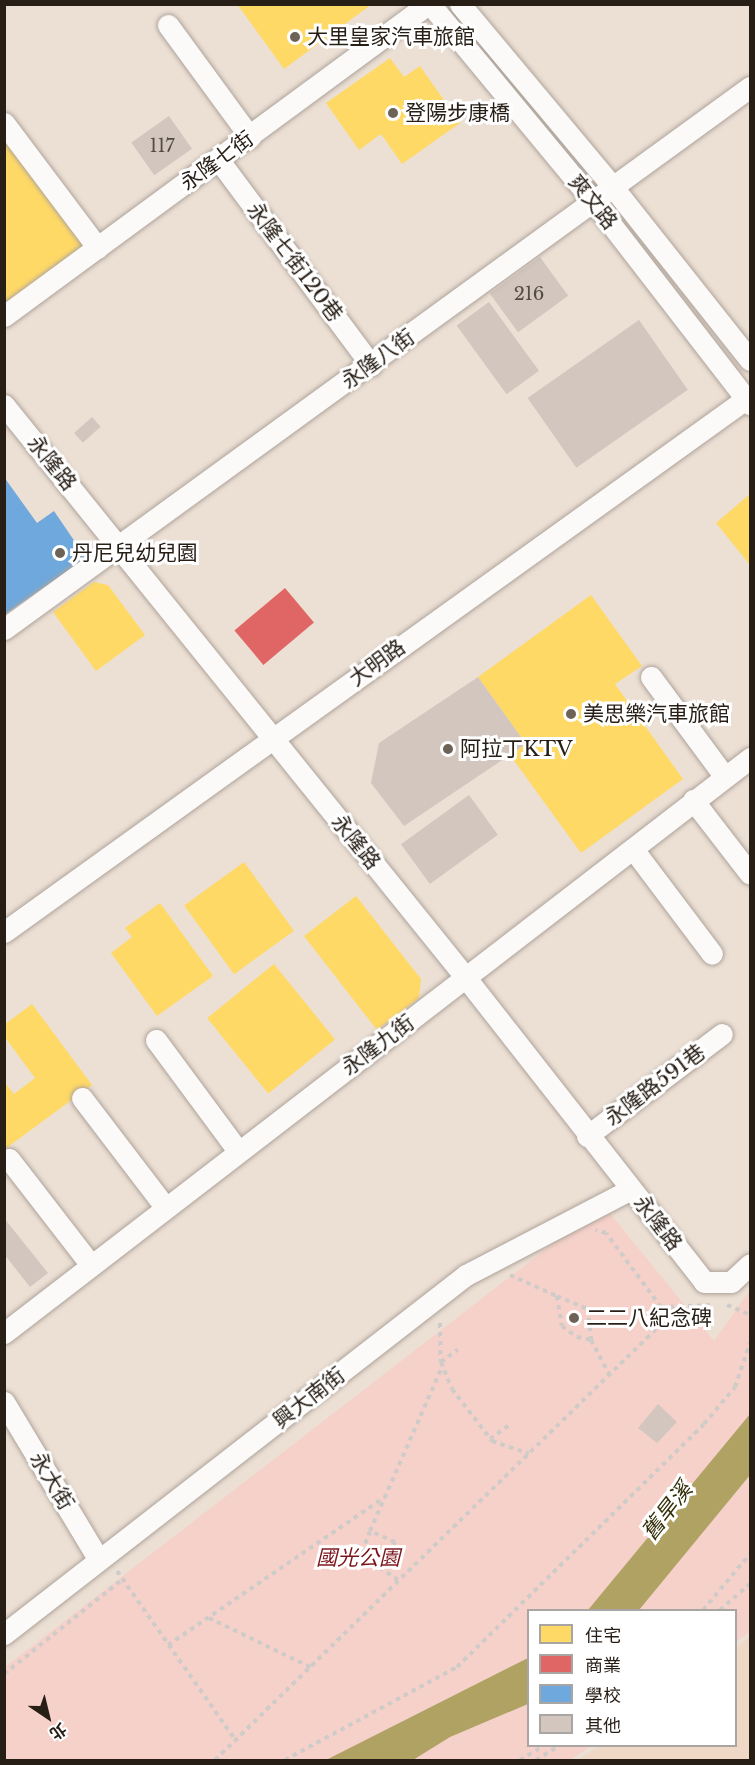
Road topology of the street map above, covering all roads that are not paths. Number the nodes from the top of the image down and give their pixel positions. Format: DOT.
graph roads {
  1 [pos="429,4"];
  2 [pos="460,4"];
  3 [pos="168,25"];
  4 [pos="750,87"];
  5 [pos="4,123"];
  6 [pos="250,137"];
  7 [pos="218,159"];
  8 [pos="612,186"];
  9 [pos="592,201"];
  10 [pos="98,248"];
  11 [pos="4,316"];
  12 [pos="750,360"];
  13 [pos="371,365"];
  14 [pos="749,399"];
  15 [pos="4,405"];
  16 [pos="120,548"];
  17 [pos="4,629"];
  18 [pos="651,677"];
  19 [pos="272,738"];
  20 [pos="750,758"];
  21 [pos="725,777"];
  22 [pos="693,800"];
  23 [pos="633,849"];
  24 [pos="750,873"];
  25 [pos="4,932"];
  26 [pos="712,954"];
  27 [pos="466,978"];
  28 [pos="722,1034"];
  29 [pos="156,1040"];
  30 [pos="82,1098"];
  31 [pos="587,1136"];
  32 [pos="238,1151"];
  33 [pos="9,1159"];
  34 [pos="631,1189"];
  35 [pos="165,1207"];
  36 [pos="750,1264"];
  37 [pos="91,1265"];
  38 [pos="4,1333"];
  39 [pos="4,1402"];
  40 [pos="107,1564"];
  41 [pos="4,1634"];
  1 -- 6 [label="street, 永隆七街"];
  1 -- 9 [label="street, 爽文路"];
  2 -- 8 [label="street, 爽文路"];
  3 -- 6 [label="street"];
  4 -- 8 [label="street, 永隆八街"];
  5 -- 10 [label="street"];
  6 -- 7 [label="street, 永隆七街"];
  7 -- 10 [label="street, 永隆七街"];
  7 -- 13 [label="street, 永隆七街120巷"];
  8 -- 9 [label="street, 永隆八街"];
  8 -- 12 [label="street, 爽文路"];
  9 -- 13 [label="street, 永隆八街"];
  9 -- 14 [label="street, 爽文路"];
  10 -- 11 [label="street, 永隆七街"];
  13 -- 16 [label="street, 永隆八街"];
  14 -- 19 [label="street, 大明路"];
  15 -- 16 [label="street, 永隆路"];
  16 -- 17 [label="street, 永隆八街"];
  16 -- 19 [label="street, 永隆路"];
  18 -- 21 [label="street"];
  19 -- 25 [label="street, 大明路"];
  19 -- 27 [label="street, 永隆路"];
  20 -- 21 [label="street, 永隆九街"];
  21 -- 22 [label="street, 永隆九街"];
  22 -- 23 [label="street, 永隆九街"];
  22 -- 24 [label="street"];
  23 -- 26 [label="street"];
  23 -- 27 [label="street, 永隆九街"];
  27 -- 31 [label="street, 永隆路"];
  27 -- 32 [label="street, 永隆九街"];
  28 -- 31 [label="street, 永隆路591巷"];
  29 -- 32 [label="street"];
  30 -- 35 [label="street"];
  31 -- 34 [label="street, 永隆路"];
  32 -- 35 [label="street, 永隆九街"];
  33 -- 37 [label="street"];
  34 -- 36 [label="street, 永隆路"];
  34 -- 40 [label="street, 興大南街"];
  35 -- 37 [label="street, 永隆九街"];
  37 -- 38 [label="street, 永隆九街"];
  39 -- 40 [label="street, 永大街"];
  40 -- 41 [label="street, 興大南街"];
}
